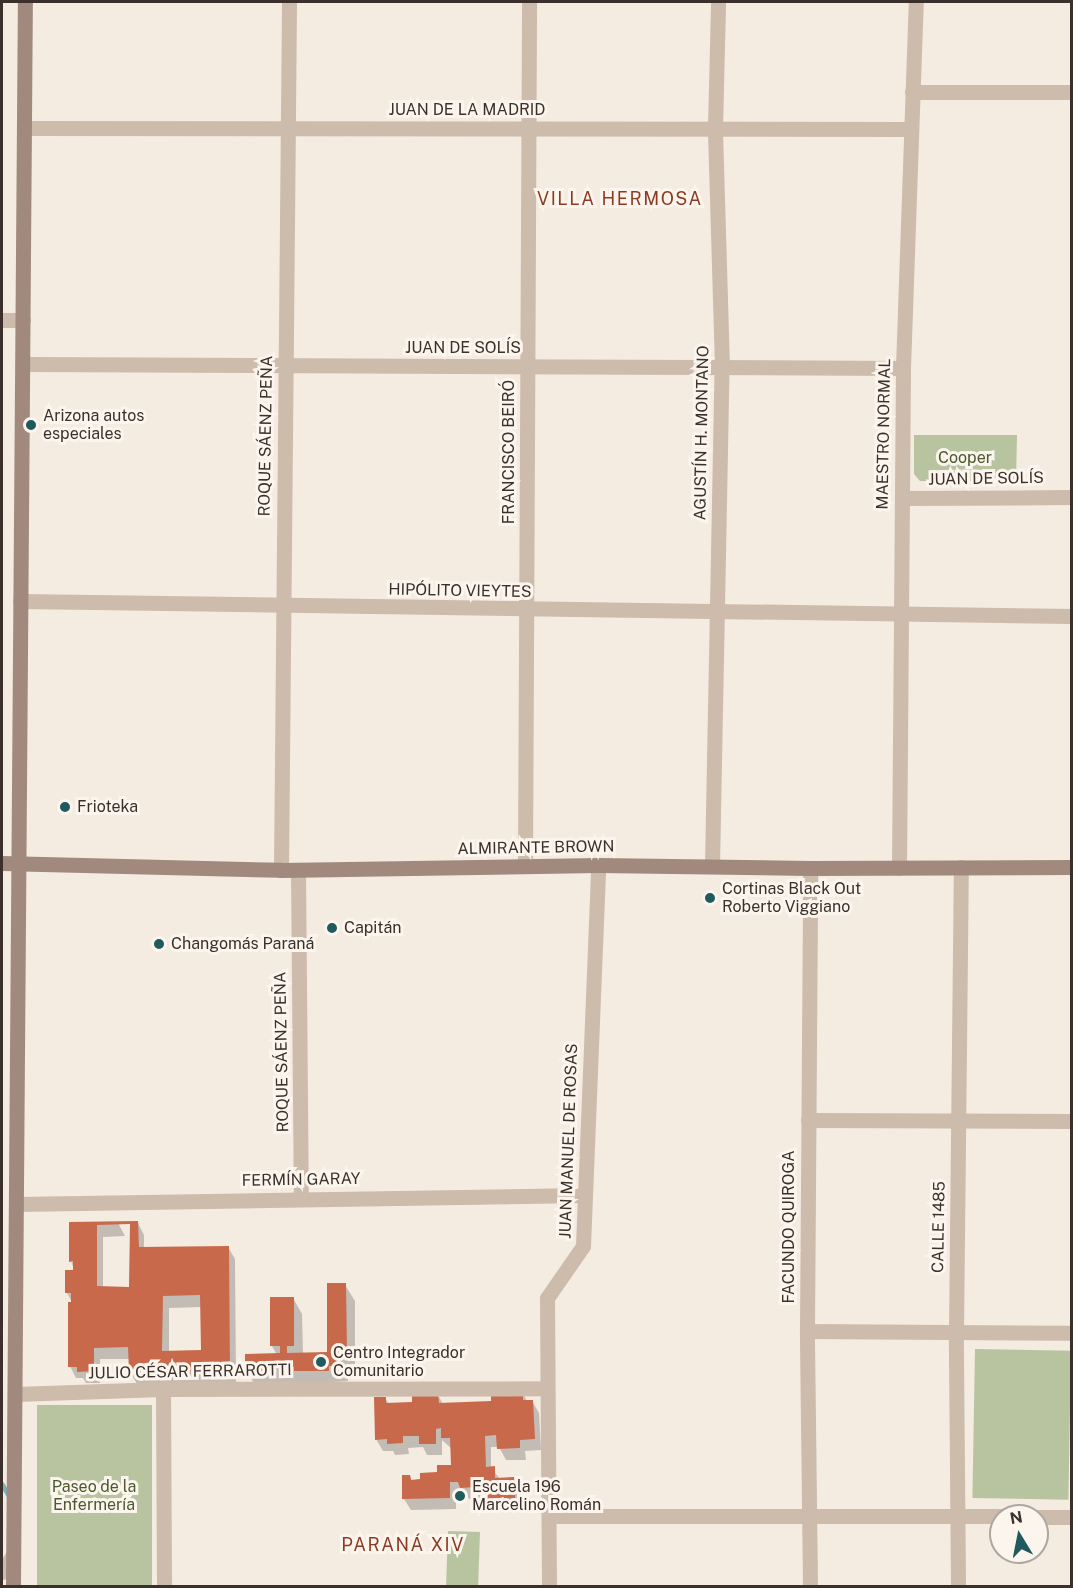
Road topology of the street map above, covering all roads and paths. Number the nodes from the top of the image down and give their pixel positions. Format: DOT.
graph roads {
  1 [pos="25,2"];
  2 [pos="289,2"];
  3 [pos="529,2"];
  4 [pos="718,2"];
  5 [pos="916,2"];
  6 [pos="912,92"];
  7 [pos="1071,92"];
  8 [pos="25,128"];
  9 [pos="288,128"];
  10 [pos="528,128"];
  11 [pos="715,129"];
  12 [pos="910,129"];
  13 [pos="2,320"];
  14 [pos="23,320"];
  15 [pos="23,364"];
  16 [pos="286,365"];
  17 [pos="528,366"];
  18 [pos="722,367"];
  19 [pos="903,368"];
  20 [pos="1071,496"];
  21 [pos="902,498"];
  22 [pos="20,601"];
  23 [pos="282,606"];
  24 [pos="527,610"];
  25 [pos="717,613"];
  26 [pos="901,616"];
  27 [pos="1071,616"];
  28 [pos="9,862"];
  29 [pos="598,865"];
  30 [pos="525,866"];
  31 [pos="712,866"];
  32 [pos="961,867"];
  33 [pos="1071,867"];
  34 [pos="810,868"];
  35 [pos="899,868"];
  36 [pos="281,870"];
  37 [pos="298,870"];
  38 [pos="808,1120"];
  39 [pos="958,1120"];
  40 [pos="1071,1120"];
  41 [pos="585,1195"];
  42 [pos="301,1198"];
  43 [pos="16,1204"];
  44 [pos="807,1331"];
  45 [pos="956,1332"];
  46 [pos="1071,1333"];
  47 [pos="546,1388"];
  48 [pos="163,1389"];
  49 [pos="15,1394"];
  50 [pos="549,1516"];
  51 [pos="810,1516"];
  52 [pos="959,1516"];
  53 [pos="989,1516"];
  54 [pos="1049,1516"];
  55 [pos="1071,1517"];
  56 [pos="13,1555"];
  57 [pos="2,1572"];
  58 [pos="13,1587"];
  59 [pos="164,1587"];
  60 [pos="549,1587"];
  61 [pos="810,1587"];
  62 [pos="958,1587"];
  1 -- 8 [label="main road"];
  2 -- 9 [label="street, ROQUE SÁENZ PEÑA"];
  3 -- 10 [label="street, FRANCISCO BEIRÓ"];
  4 -- 11 [label="street, AGUSTÍN H. MONTANO"];
  5 -- 6 [label="street, MAESTRO NORMAL"];
  6 -- 7 [label="street"];
  6 -- 12 [label="street, MAESTRO NORMAL"];
  8 -- 9 [label="street, JUAN DE LA MADRID"];
  8 -- 14 [label="main road"];
  9 -- 10 [label="street, JUAN DE LA MADRID"];
  9 -- 16 [label="street, ROQUE SÁENZ PEÑA"];
  10 -- 11 [label="street, JUAN DE LA MADRID"];
  10 -- 17 [label="street, FRANCISCO BEIRÓ"];
  11 -- 12 [label="street, JUAN DE LA MADRID"];
  11 -- 18 [label="street, AGUSTÍN H. MONTANO"];
  12 -- 19 [label="street, MAESTRO NORMAL"];
  13 -- 14 [label="street"];
  14 -- 15 [label="main road"];
  15 -- 16 [label="street, JUAN DE SOLÍS"];
  15 -- 22 [label="main road"];
  16 -- 17 [label="street, JUAN DE SOLÍS"];
  16 -- 23 [label="street, ROQUE SÁENZ PEÑA"];
  17 -- 18 [label="street, JUAN DE SOLÍS"];
  17 -- 24 [label="street, FRANCISCO BEIRÓ"];
  18 -- 19 [label="street, JUAN DE SOLÍS"];
  18 -- 25 [label="street, AGUSTÍN H. MONTANO"];
  19 -- 21 [label="street, MAESTRO NORMAL"];
  20 -- 21 [label="street, JUAN DE SOLÍS"];
  21 -- 26 [label="street, MAESTRO NORMAL"];
  22 -- 23 [label="street, HIPÓLITO VIEYTES"];
  22 -- 28 [label="main road"];
  23 -- 24 [label="street, HIPÓLITO VIEYTES"];
  23 -- 36 [label="street, ROQUE SÁENZ PEÑA"];
  24 -- 25 [label="street, HIPÓLITO VIEYTES"];
  24 -- 30 [label="street, FRANCISCO BEIRÓ"];
  25 -- 26 [label="street, HIPÓLITO VIEYTES"];
  25 -- 31 [label="street, AGUSTÍN H. MONTANO"];
  26 -- 27 [label="street, HIPÓLITO VIEYTES"];
  26 -- 35 [label="street, MAESTRO NORMAL"];
  28 -- 36 [label="main road, ALMIRANTE BROWN"];
  28 -- 43 [label="main road"];
  29 -- 30 [label="main road, ALMIRANTE BROWN"];
  29 -- 31 [label="main road, ALMIRANTE BROWN"];
  29 -- 41 [label="street, JUAN MANUEL DE ROSAS"];
  30 -- 37 [label="main road, ALMIRANTE BROWN"];
  31 -- 34 [label="main road, ALMIRANTE BROWN"];
  32 -- 33 [label="main road, ALMIRANTE BROWN"];
  32 -- 35 [label="main road, ALMIRANTE BROWN"];
  32 -- 39 [label="street, CALLE 1485"];
  34 -- 35 [label="main road, ALMIRANTE BROWN"];
  34 -- 38 [label="street, FACUNDO QUIROGA"];
  36 -- 37 [label="main road, ALMIRANTE BROWN"];
  37 -- 42 [label="street, ROQUE SÁENZ PEÑA"];
  38 -- 39 [label="street"];
  38 -- 44 [label="street, FACUNDO QUIROGA"];
  39 -- 40 [label="street"];
  39 -- 45 [label="street, CALLE 1485"];
  41 -- 42 [label="street, FERMÍN GARAY"];
  41 -- 47 [label="street, JUAN MANUEL DE ROSAS"];
  42 -- 43 [label="street, FERMÍN GARAY"];
  43 -- 49 [label="main road"];
  44 -- 45 [label="street"];
  44 -- 51 [label="street, FACUNDO QUIROGA"];
  45 -- 46 [label="street"];
  45 -- 52 [label="street, CALLE 1485"];
  47 -- 48 [label="street, JULIO CÉSAR FERRAROTTI"];
  47 -- 50 [label="street, JUAN MANUEL DE ROSAS"];
  48 -- 49 [label="street, JULIO CÉSAR FERRAROTTI"];
  48 -- 59 [label="street"];
  49 -- 56 [label="main road"];
  50 -- 51 [label="street"];
  50 -- 60 [label="street, JUAN MANUEL DE ROSAS"];
  51 -- 52 [label="street"];
  51 -- 61 [label="street, FACUNDO QUIROGA"];
  52 -- 53 [label="street"];
  52 -- 62 [label="street, CALLE 1485"];
  54 -- 55 [label="street"];
  56 -- 57 [label="street"];
  56 -- 58 [label="main road"];
}
